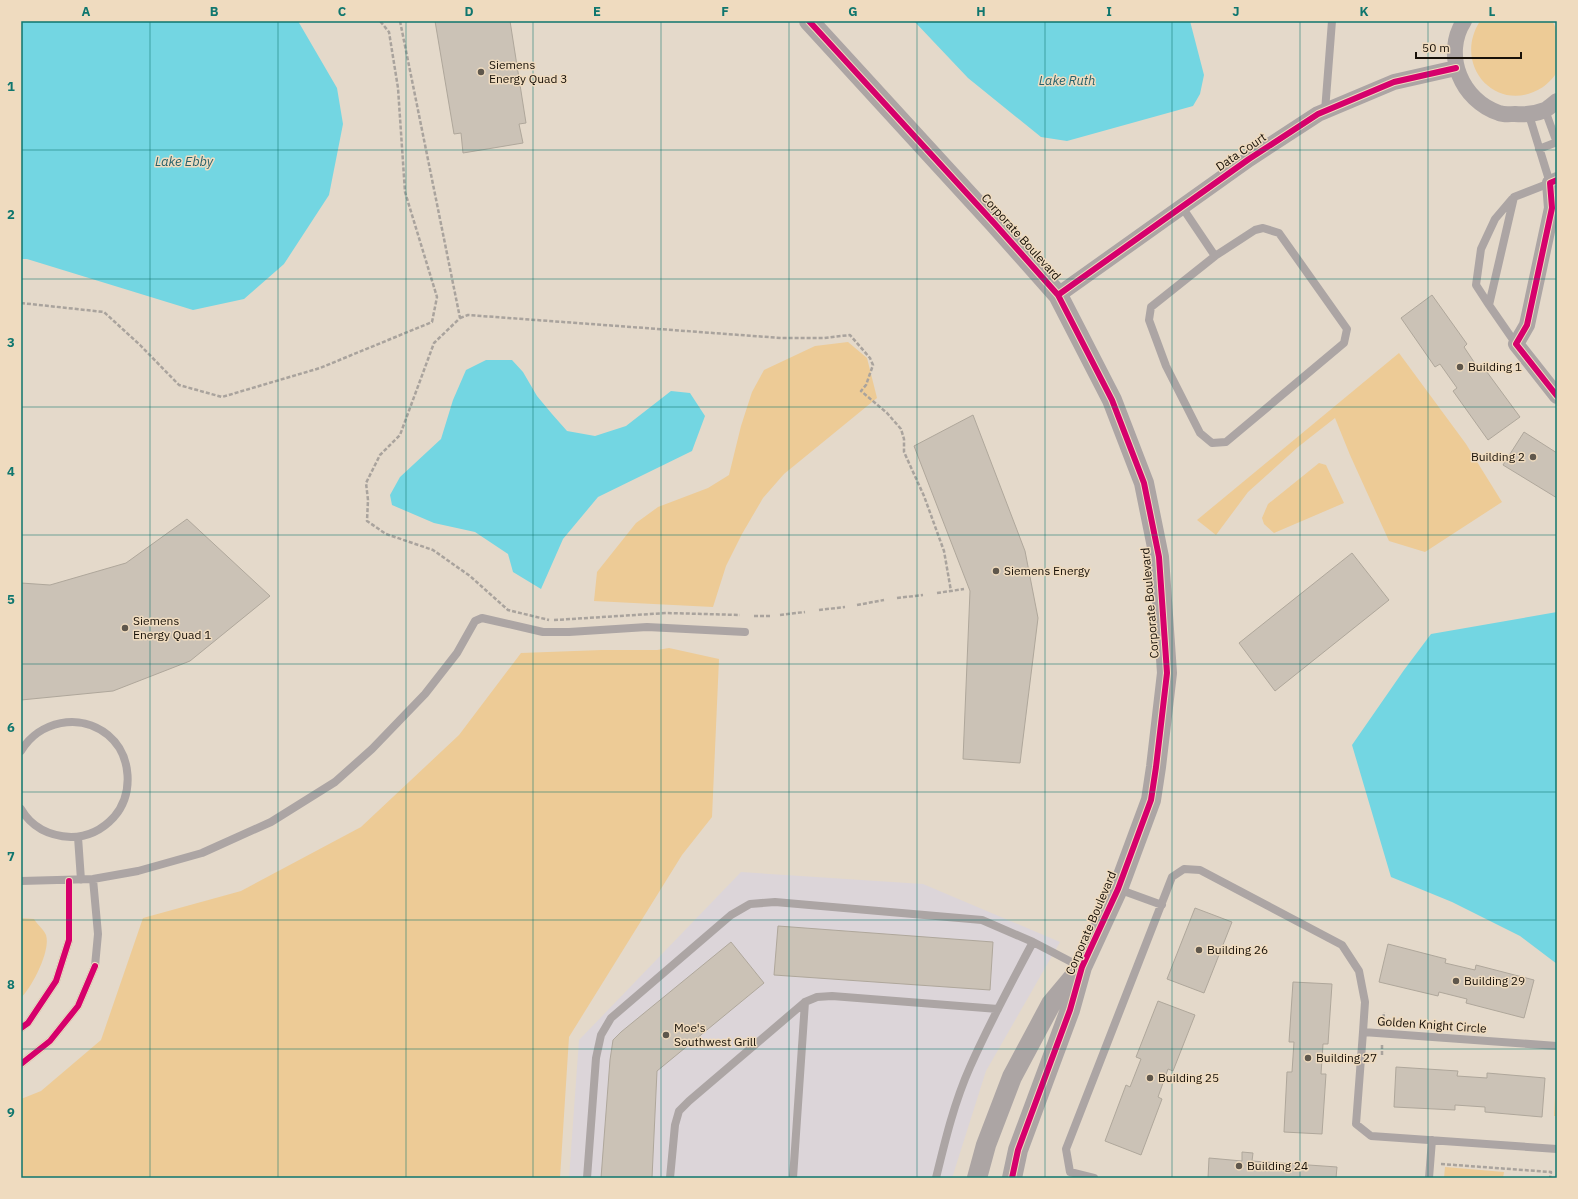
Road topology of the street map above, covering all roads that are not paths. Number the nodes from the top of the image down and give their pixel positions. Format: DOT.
graph roads {
  1 [pos="809,21"];
  2 [pos="1332,21"];
  3 [pos="1464,21"];
  4 [pos="1456,68"];
  5 [pos="1551,105"];
  6 [pos="1326,111"];
  7 [pos="1529,115"];
  8 [pos="1557,143"];
  9 [pos="1539,149"];
  10 [pos="1554,181"];
  11 [pos="1514,197"];
  12 [pos="1182,207"];
  13 [pos="1215,256"];
  14 [pos="1058,295"];
  15 [pos="1489,305"];
  16 [pos="1516,344"];
  17 [pos="1557,396"];
  18 [pos="745,632"];
  19 [pos="21,751"];
  20 [pos="21,809"];
  21 [pos="78,837"];
  22 [pos="93,879"];
  23 [pos="81,880"];
  24 [pos="21,881"];
  25 [pos="69,881"];
  26 [pos="1118,889"];
  27 [pos="1162,905"];
  28 [pos="1033,942"];
  29 [pos="1082,967"];
  30 [pos="804,1002"];
  31 [pos="998,1009"];
  32 [pos="21,1028"];
  33 [pos="1362,1032"];
  34 [pos="1557,1046"];
  35 [pos="21,1064"];
  36 [pos="1432,1140"];
  37 [pos="1557,1149"];
  38 [pos="587,1178"];
  39 [pos="670,1178"];
  40 [pos="793,1178"];
  41 [pos="936,1178"];
  42 [pos="977,1178"];
  43 [pos="1012,1178"];
  44 [pos="1094,1178"];
  45 [pos="1429,1178"];
  1 -- 14 [label="street, Corporate Boulevard"];
  2 -- 6 [label="lane"];
  3 -- 4 [label="street"];
  4 -- 6 [label="street, Data Court"];
  4 -- 7 [label="street"];
  5 -- 7 [label="street"];
  5 -- 8 [label="lane"];
  6 -- 12 [label="street, Data Court"];
  7 -- 9 [label="lane"];
  8 -- 9 [label="lane"];
  9 -- 10 [label="lane"];
  10 -- 11 [label="lane"];
  10 -- 16 [label="street"];
  11 -- 15 [label="lane"];
  11 -- 15 [label="lane"];
  12 -- 13 [label="lane"];
  12 -- 14 [label="street, Data Court"];
  13 -- 13 [label="lane"];
  14 -- 26 [label="street, Corporate Boulevard"];
  15 -- 16 [label="lane"];
  16 -- 17 [label="street"];
  18 -- 22 [label="lane"];
  19 -- 21 [label="lane"];
  20 -- 21 [label="lane"];
  21 -- 23 [label="lane"];
  22 -- 23 [label="lane"];
  22 -- 35 [label="lane"];
  23 -- 25 [label="lane"];
  24 -- 25 [label="lane"];
  25 -- 32 [label="lane"];
  26 -- 27 [label="lane"];
  26 -- 29 [label="street, Corporate Boulevard"];
  27 -- 33 [label="lane"];
  27 -- 44 [label="lane"];
  28 -- 29 [label="lane"];
  28 -- 31 [label="lane"];
  28 -- 38 [label="lane"];
  29 -- 42 [label="street, Corporate Boulevard"];
  29 -- 43 [label="street, Corporate Boulevard"];
  30 -- 31 [label="lane"];
  30 -- 39 [label="lane"];
  30 -- 40 [label="lane"];
  31 -- 41 [label="lane"];
  33 -- 34 [label="lane, Golden Knight Circle"];
  33 -- 36 [label="lane, Golden Knight Circle"];
  36 -- 37 [label="lane, Golden Knight Circle"];
  36 -- 45 [label="lane"];
}
